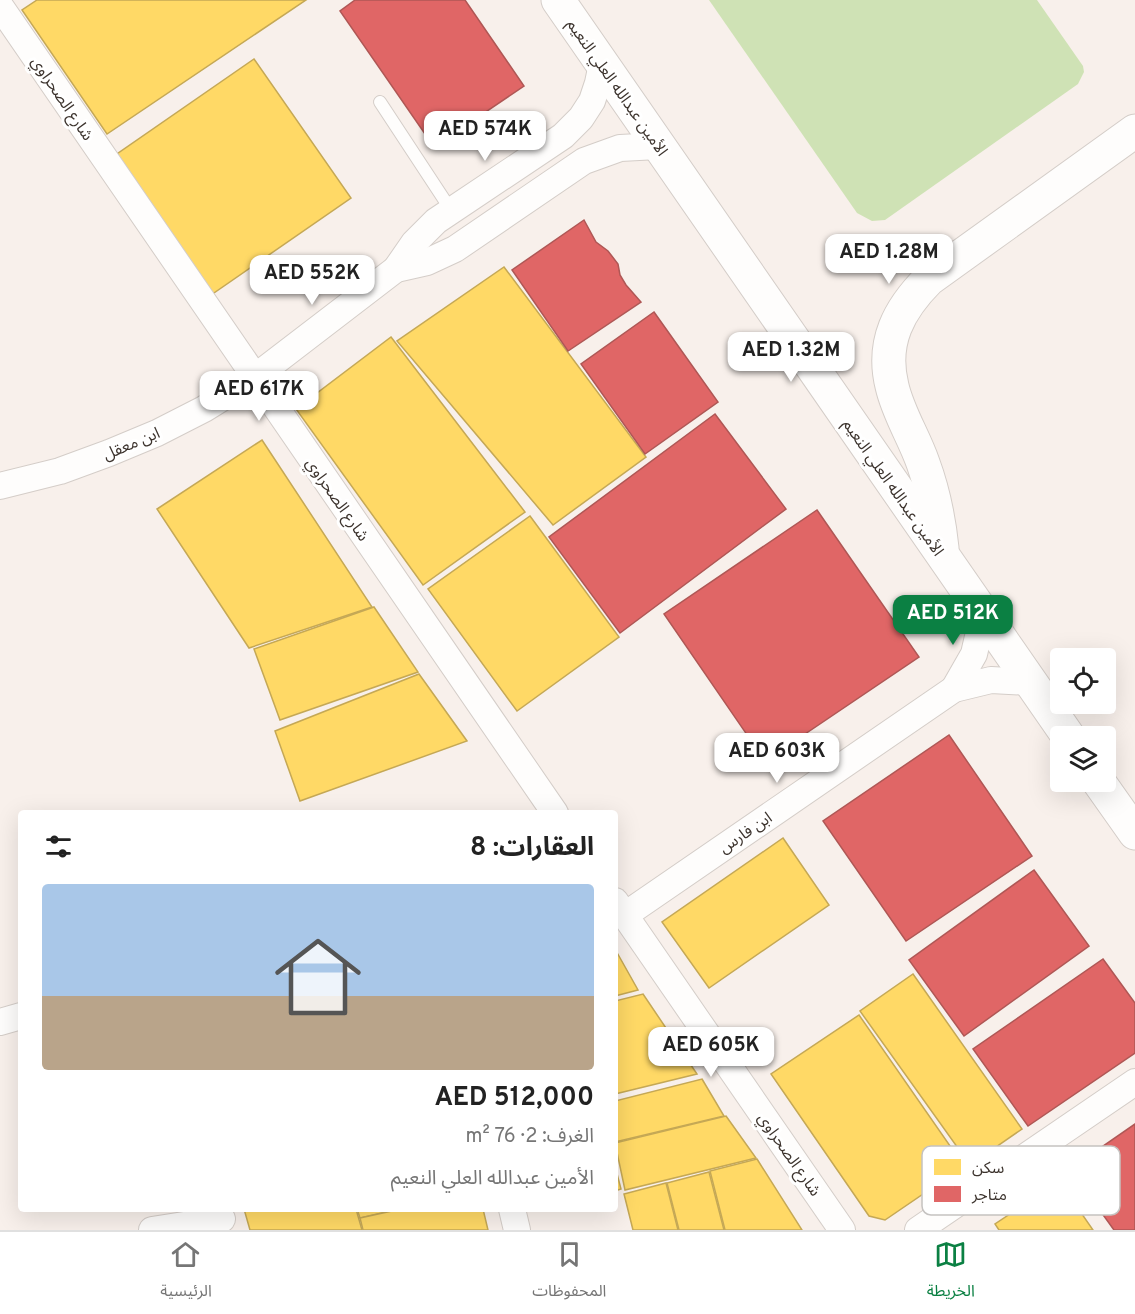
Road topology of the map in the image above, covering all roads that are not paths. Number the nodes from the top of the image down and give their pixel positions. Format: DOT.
graph roads {
  1 [pos="558,0"];
  2 [pos="0,6"];
  3 [pos="602,64"];
  4 [pos="380,102"];
  5 [pos="1135,131"];
  6 [pos="563,136"];
  7 [pos="658,146"];
  8 [pos="525,161"];
  9 [pos="579,164"];
  10 [pos="542,189"];
  11 [pos="451,210"];
  12 [pos="396,269"];
  13 [pos="255,378"];
  14 [pos="0,486"];
  15 [pos="943,557"];
  16 [pos="983,615"];
  17 [pos="1029,682"];
  18 [pos="954,689"];
  19 [pos="1061,726"];
  20 [pos="1106,792"];
  21 [pos="553,810"];
  22 [pos="1135,833"];
  23 [pos="620,908"];
  24 [pos="18,1017"];
  25 [pos="0,1022"];
  26 [pos="1135,1082"];
  27 [pos="1041,1146"];
  28 [pos="513,1212"];
  29 [pos="940,1215"];
  30 [pos="222,1219"];
  31 [pos="152,1230"];
  32 [pos="517,1230"];
  33 [pos="842,1230"];
  34 [pos="918,1230"];
  1 -- 3 [label="main road, الأمين عبدالله العلي النعيم"];
  2 -- 13 [label="street, شارع الصحراوي"];
  3 -- 6 [label="street, ابن معقل"];
  3 -- 7 [label="main road, الأمين عبدالله العلي النعيم"];
  4 -- 11 [label="lane"];
  5 -- 15 [label="main road"];
  6 -- 8 [label="street, ابن معقل"];
  6 -- 9 [label="street"];
  7 -- 9 [label="street, ابن معقل"];
  7 -- 15 [label="main road, الأمين عبدالله العلي النعيم"];
  8 -- 10 [label="street"];
  8 -- 11 [label="street, ابن معقل"];
  9 -- 10 [label="street, ابن معقل"];
  10 -- 12 [label="street, ابن معقل"];
  11 -- 12 [label="street, ابن معقل"];
  12 -- 13 [label="street, ابن معقل"];
  13 -- 14 [label="street, ابن معقل"];
  13 -- 21 [label="street, شارع الصحراوي"];
  15 -- 16 [label="main road, الأمين عبدالله العلي النعيم"];
  16 -- 17 [label="main road, الأمين عبدالله العلي النعيم"];
  16 -- 18 [label="street"];
  17 -- 18 [label="street"];
  17 -- 19 [label="main road, الأمين عبدالله العلي النعيم"];
  18 -- 23 [label="street, ابن فارس"];
  20 -- 22 [label="main road"];
  23 -- 33 [label="street, شارع الصحراوي"];
  24 -- 25 [label="street"];
  26 -- 27 [label="street"];
  28 -- 32 [label="street"];
  29 -- 34 [label="street"];
  30 -- 31 [label="street"];
}
